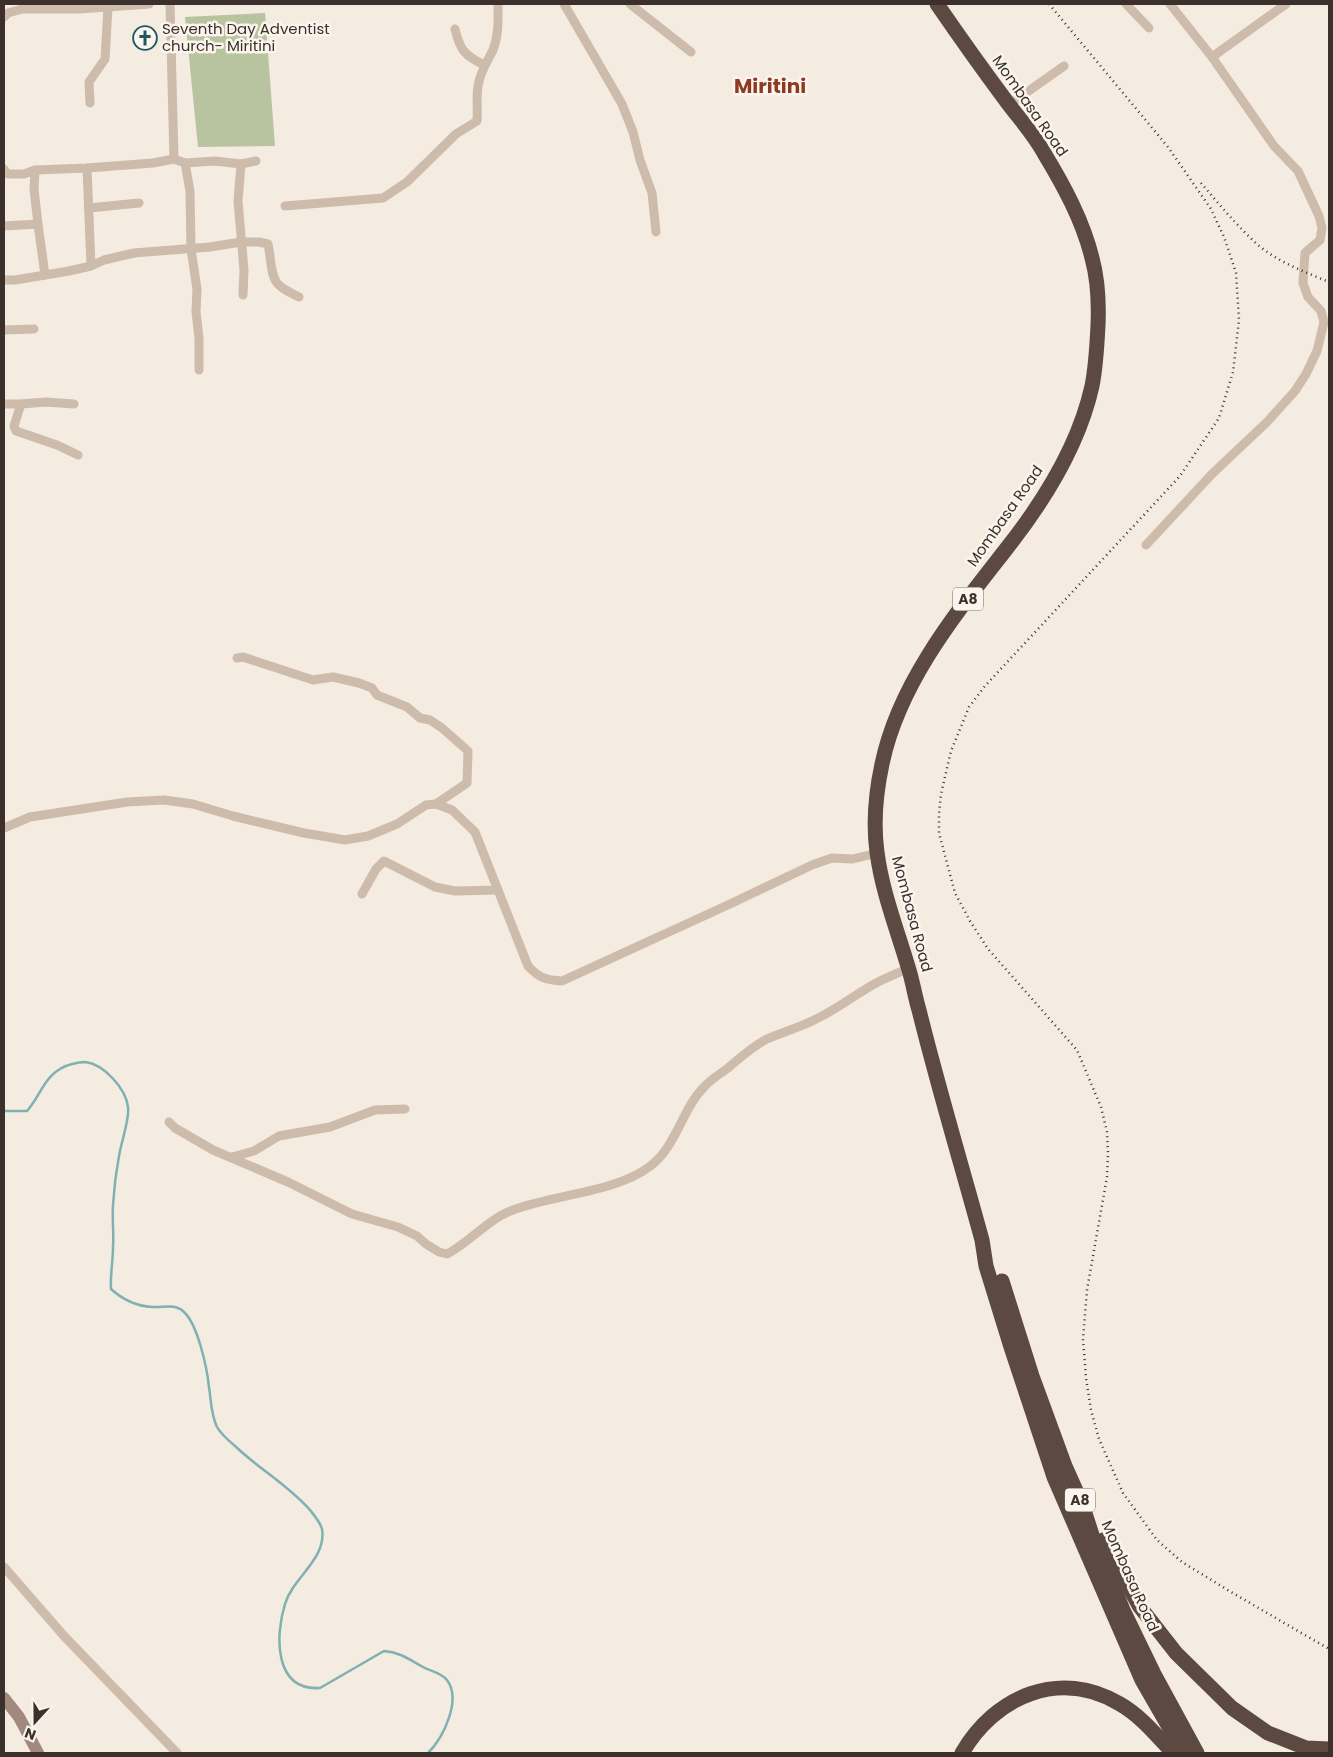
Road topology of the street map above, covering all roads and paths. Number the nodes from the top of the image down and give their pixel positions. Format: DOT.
graph roads {
  1 [pos="134,4"];
  2 [pos="149,4"];
  3 [pos="170,4"];
  4 [pos="498,4"];
  5 [pos="564,4"];
  6 [pos="630,4"];
  7 [pos="937,4"];
  8 [pos="1126,4"];
  9 [pos="1170,4"];
  10 [pos="1286,4"];
  11 [pos="31,7"];
  12 [pos="108,7"];
  13 [pos="4,17"];
  14 [pos="1148,28"];
  15 [pos="454,29"];
  16 [pos="691,52"];
  17 [pos="1212,57"];
  18 [pos="484,65"];
  19 [pos="1064,66"];
  20 [pos="90,103"];
  21 [pos="1009,105"];
  22 [pos="174,159"];
  23 [pos="256,161"];
  24 [pos="185,163"];
  25 [pos="241,164"];
  26 [pos="87,168"];
  27 [pos="34,170"];
  28 [pos="5,173"];
  29 [pos="139,204"];
  30 [pos="285,206"];
  31 [pos="89,208"];
  32 [pos="38,224"];
  33 [pos="4,226"];
  34 [pos="656,232"];
  35 [pos="241,242"];
  36 [pos="191,249"];
  37 [pos="91,266"];
  38 [pos="45,275"];
  39 [pos="4,280"];
  40 [pos="243,294"];
  41 [pos="299,298"];
  42 [pos="34,329"];
  43 [pos="4,330"];
  44 [pos="199,370"];
  45 [pos="4,404"];
  46 [pos="21,404"];
  47 [pos="74,404"];
  48 [pos="78,455"];
  49 [pos="1146,545"];
  50 [pos="237,658"];
  51 [pos="436,804"];
  52 [pos="4,828"];
  53 [pos="877,853"];
  54 [pos="498,890"];
  55 [pos="362,894"];
  56 [pos="909,968"];
  57 [pos="405,1109"];
  58 [pos="169,1122"];
  59 [pos="232,1157"];
  60 [pos="982,1240"];
  61 [pos="1082,1504"];
  62 [pos="4,1567"];
  63 [pos="4,1698"];
  64 [pos="1329,1749"];
  65 [pos="38,1753"];
  66 [pos="177,1753"];
  67 [pos="962,1753"];
  68 [pos="1173,1753"];
  69 [pos="1184,1753"];
  70 [pos="1197,1753"];
  1 -- 2 [label="street"];
  1 -- 12 [label="street"];
  3 -- 22 [label="street"];
  4 -- 18 [label="street"];
  5 -- 34 [label="street"];
  6 -- 16 [label="street"];
  7 -- 21 [label="highway, Mombasa Road / A8"];
  8 -- 14 [label="street"];
  9 -- 17 [label="street"];
  10 -- 17 [label="street"];
  11 -- 12 [label="street"];
  11 -- 13 [label="street"];
  12 -- 20 [label="street"];
  15 -- 18 [label="street"];
  17 -- 49 [label="street"];
  18 -- 30 [label="street"];
  19 -- 21 [label="street"];
  21 -- 53 [label="highway, Mombasa Road / A8"];
  22 -- 24 [label="street"];
  22 -- 26 [label="street"];
  23 -- 25 [label="street"];
  24 -- 25 [label="street"];
  24 -- 36 [label="street"];
  25 -- 35 [label="street"];
  26 -- 27 [label="street"];
  26 -- 31 [label="street"];
  27 -- 28 [label="street"];
  27 -- 32 [label="street"];
  29 -- 31 [label="street"];
  31 -- 37 [label="street"];
  32 -- 33 [label="street"];
  32 -- 38 [label="street"];
  35 -- 36 [label="street"];
  35 -- 40 [label="street"];
  35 -- 41 [label="street"];
  36 -- 37 [label="street"];
  36 -- 44 [label="street"];
  37 -- 38 [label="street"];
  38 -- 39 [label="street"];
  42 -- 43 [label="street"];
  45 -- 46 [label="street"];
  46 -- 47 [label="street"];
  46 -- 48 [label="street"];
  50 -- 51 [label="street"];
  51 -- 52 [label="street"];
  51 -- 54 [label="street"];
  53 -- 54 [label="street"];
  53 -- 56 [label="highway, Mombasa Road / A8"];
  54 -- 55 [label="street"];
  56 -- 59 [label="street"];
  56 -- 60 [label="highway, Mombasa Road / A8"];
  57 -- 59 [label="street"];
  58 -- 59 [label="street"];
  60 -- 61 [label="highway, Mombasa Road / A8"];
  60 -- 69 [label="highway, Mombasa Road / A8"];
  61 -- 64 [label="highway"];
  61 -- 70 [label="highway, Mombasa Road / A8"];
  62 -- 66 [label="street"];
  63 -- 65 [label="main road"];
  67 -- 68 [label="highway"];
}
